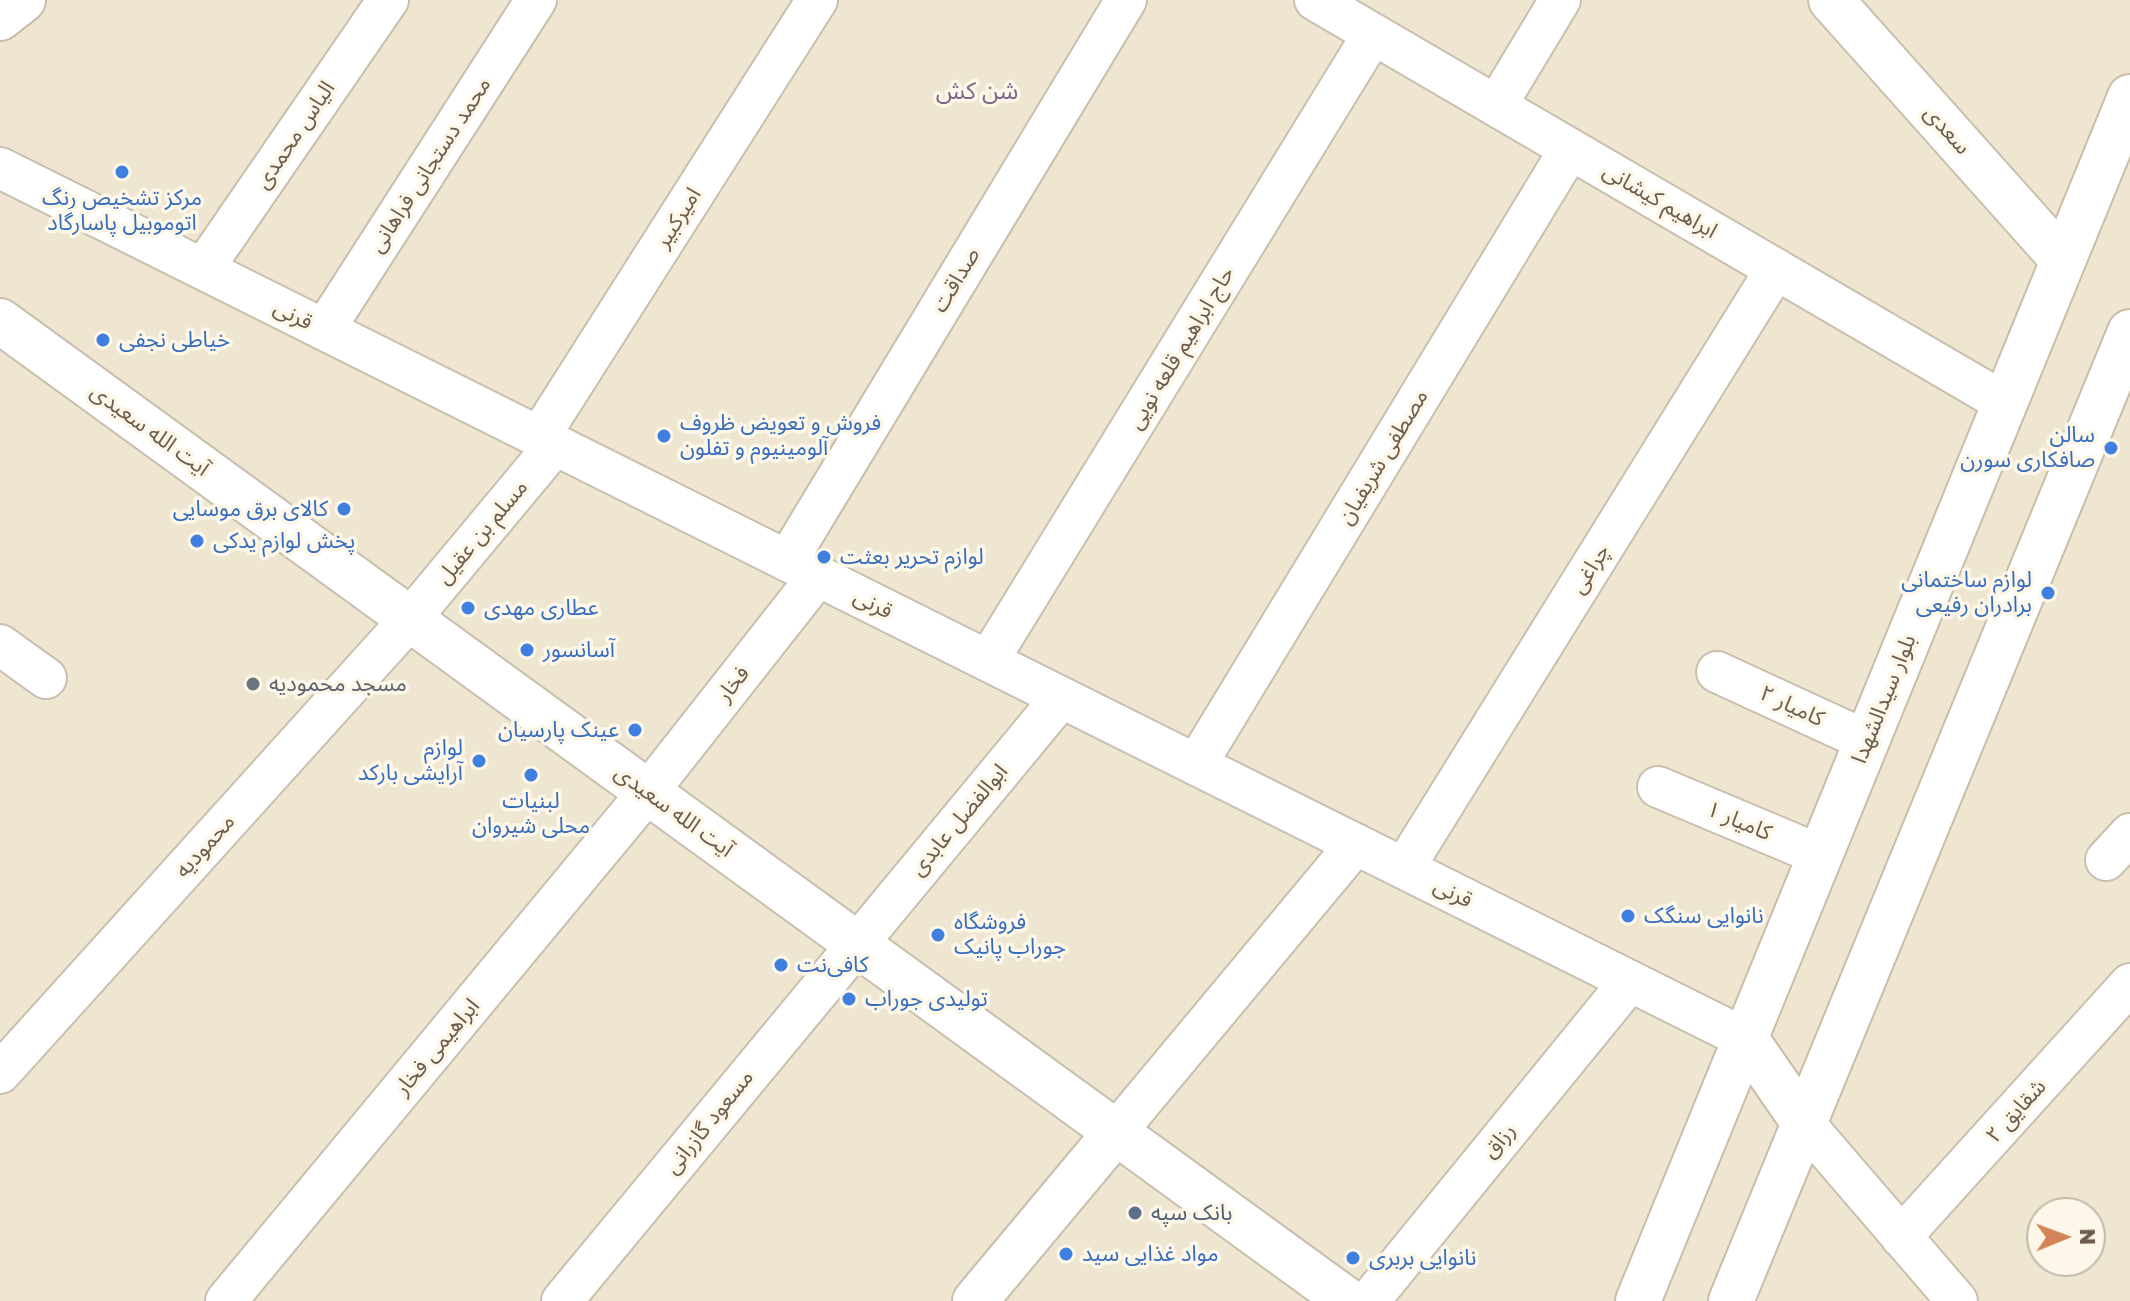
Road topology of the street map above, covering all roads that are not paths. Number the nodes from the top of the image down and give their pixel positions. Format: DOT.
graph roads {
  1 [pos="23,0"];
  2 [pos="388,0"];
  3 [pos="536,0"];
  4 [pos="817,0"];
  5 [pos="1126,0"];
  6 [pos="1315,0"];
  7 [pos="1560,0"];
  8 [pos="1831,0"];
  9 [pos="0,18"];
  10 [pos="1373,34"];
  11 [pos="2130,97"];
  12 [pos="1496,106"];
  13 [pos="1570,149"];
  14 [pos="0,168"];
  15 [pos="2063,260"];
  16 [pos="203,269"];
  17 [pos="1776,269"];
  18 [pos="0,321"];
  19 [pos="324,330"];
  20 [pos="2130,332"];
  21 [pos="2005,403"];
  22 [pos="547,441"];
  23 [pos="803,568"];
  24 [pos="410,619"];
  25 [pos="0,645"];
  26 [pos="988,661"];
  27 [pos="1717,672"];
  28 [pos="46,678"];
  29 [pos="1061,698"];
  30 [pos="1867,741"];
  31 [pos="1196,765"];
  32 [pos="1658,787"];
  33 [pos="648,792"];
  34 [pos="1356,844"];
  35 [pos="1820,855"];
  36 [pos="1404,868"];
  37 [pos="856,943"];
  38 [pos="1630,981"];
  39 [pos="2130,984"];
  40 [pos="1746,1039"];
  41 [pos="0,1073"];
  42 [pos="1804,1123"];
  43 [pos="1116,1132"];
  44 [pos="1901,1237"];
  45 [pos="226,1301"];
  46 [pos="562,1301"];
  47 [pos="975,1301"];
  48 [pos="1348,1301"];
  49 [pos="1369,1301"];
  50 [pos="1638,1301"];
  51 [pos="1731,1301"];
  52 [pos="1957,1301"];
  1 -- 9 [label="main road"];
  2 -- 16 [label="street, الیاس محمدی"];
  3 -- 19 [label="street, محمد دستجانی فراهانی"];
  4 -- 22 [label="street, امیرکبیر"];
  5 -- 23 [label="street, صداقت"];
  6 -- 10 [label="street, ابراهیم کیشانی"];
  7 -- 12 [label="street"];
  8 -- 15 [label="main road, سعدی"];
  10 -- 12 [label="street, ابراهیم کیشانی"];
  10 -- 26 [label="street, حاج ابراهیم قلعه نویی"];
  11 -- 15 [label="main road, بلوار سیدالشهدا"];
  12 -- 13 [label="street, ابراهیم کیشانی"];
  13 -- 17 [label="street, ابراهیم کیشانی"];
  13 -- 31 [label="street, مصطفی شریفیان"];
  14 -- 16 [label="street, قرنی"];
  15 -- 21 [label="main road, بلوار سیدالشهدا"];
  16 -- 19 [label="street, قرنی"];
  17 -- 21 [label="street, ابراهیم کیشانی"];
  17 -- 36 [label="street, چراغی"];
  18 -- 24 [label="main road, آیت الله سعیدی"];
  19 -- 22 [label="street, قرنی"];
  20 -- 42 [label="main road"];
  21 -- 30 [label="main road, بلوار سیدالشهدا"];
  22 -- 23 [label="street, قرنی"];
  22 -- 24 [label="street, مسلم بن عقیل"];
  23 -- 26 [label="street, قرنی"];
  23 -- 33 [label="street, فخار"];
  24 -- 33 [label="main road, آیت الله سعیدی"];
  24 -- 41 [label="street, محمودیه"];
  25 -- 28 [label="street"];
  26 -- 29 [label="street, قرنی"];
  27 -- 30 [label="street, کامیار ۲"];
  29 -- 31 [label="street, قرنی"];
  29 -- 37 [label="street, ابوالفضل عابدی"];
  30 -- 35 [label="main road, بلوار سیدالشهدا"];
  31 -- 34 [label="street, قرنی"];
  32 -- 35 [label="street, کامیار ۱"];
  33 -- 37 [label="main road, آیت الله سعیدی"];
  33 -- 45 [label="street, ابراهیمی فخار"];
  34 -- 36 [label="street, قرنی"];
  34 -- 43 [label="street"];
  35 -- 40 [label="main road, بلوار سیدالشهدا"];
  36 -- 38 [label="street, قرنی"];
  37 -- 43 [label="main road, آیت الله سعیدی"];
  37 -- 46 [label="street, مسعود گازرانی"];
  38 -- 40 [label="street, قرنی"];
  38 -- 49 [label="street, رزاق"];
  39 -- 44 [label="street, شقایق ۲"];
  40 -- 42 [label="main road"];
  40 -- 50 [label="main road, بلوار سیدالشهدا"];
  42 -- 44 [label="street"];
  42 -- 51 [label="main road"];
  43 -- 47 [label="main road"];
  43 -- 48 [label="main road, آیت الله سعیدی"];
  44 -- 52 [label="street"];
}
